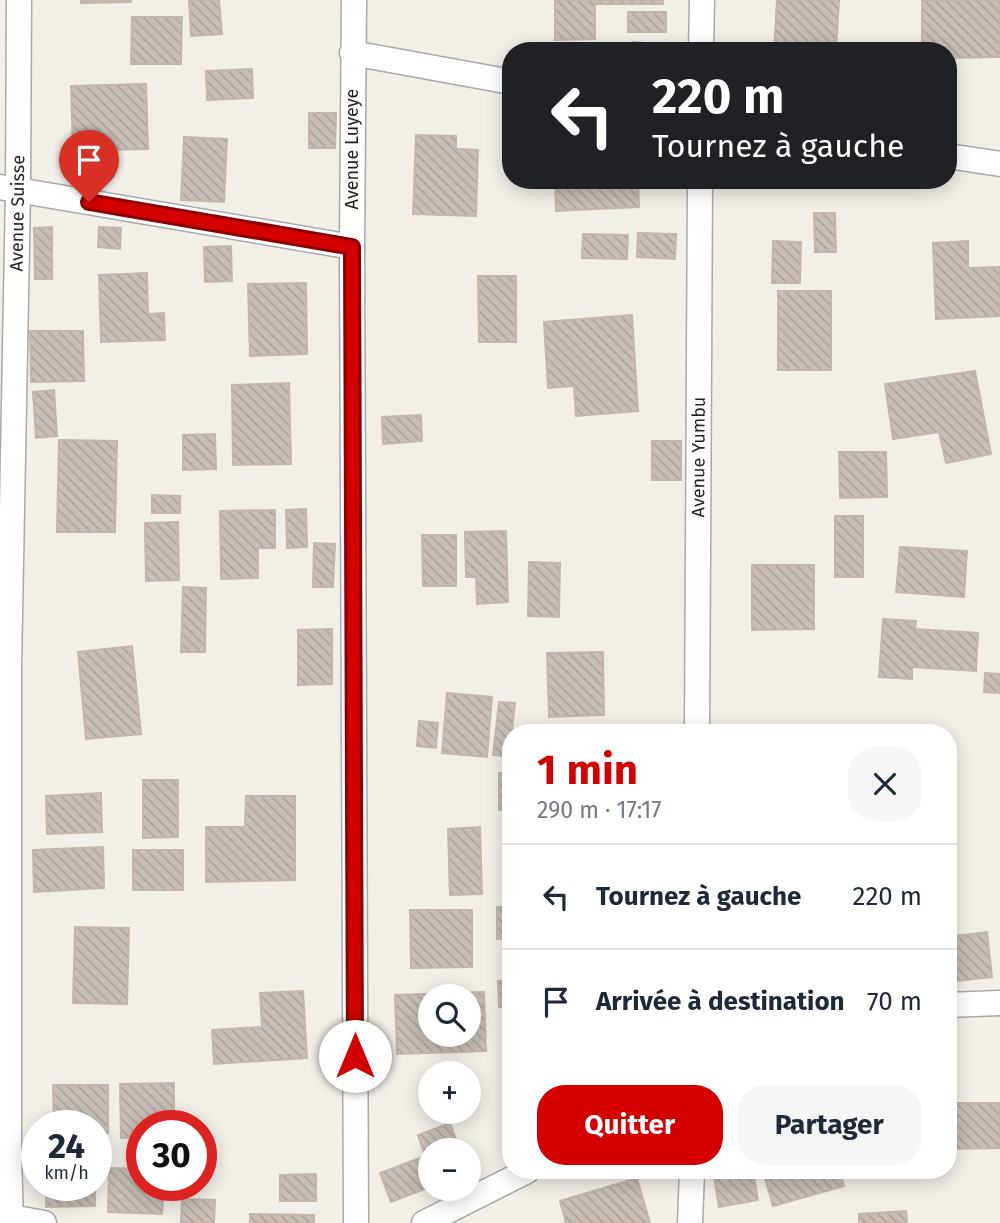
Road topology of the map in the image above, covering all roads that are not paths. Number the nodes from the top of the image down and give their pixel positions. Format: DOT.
graph roads {
  1 [pos="19,0"];
  2 [pos="354,0"];
  3 [pos="702,0"];
  4 [pos="701,42"];
  5 [pos="352,53"];
  6 [pos="502,80"];
  7 [pos="957,157"];
  8 [pos="1000,164"];
  9 [pos="9,189"];
  10 [pos="700,189"];
  11 [pos="352,247"];
  12 [pos="697,724"];
  13 [pos="1000,1003"];
  14 [pos="957,1005"];
  15 [pos="511,1179"];
  16 [pos="692,1179"];
  17 [pos="11,1220"];
  18 [pos="44,1223"];
  19 [pos="356,1223"];
  20 [pos="424,1223"];
  21 [pos="690,1223"];
  1 -- 9 [label="street, Avenue Suisse"];
  2 -- 5 [label="street, Avenue Luyeye"];
  3 -- 4 [label="street"];
  5 -- 6 [label="street"];
  5 -- 11 [label="street, Avenue Luyeye"];
  7 -- 8 [label="street"];
  9 -- 11 [label="street"];
  9 -- 17 [label="street, Avenue Suisse"];
  10 -- 12 [label="street, Avenue Yumbu"];
  11 -- 19 [label="street, Avenue Luyeye"];
  13 -- 14 [label="street"];
  15 -- 20 [label="street"];
  16 -- 21 [label="street"];
  17 -- 18 [label="street"];
}
